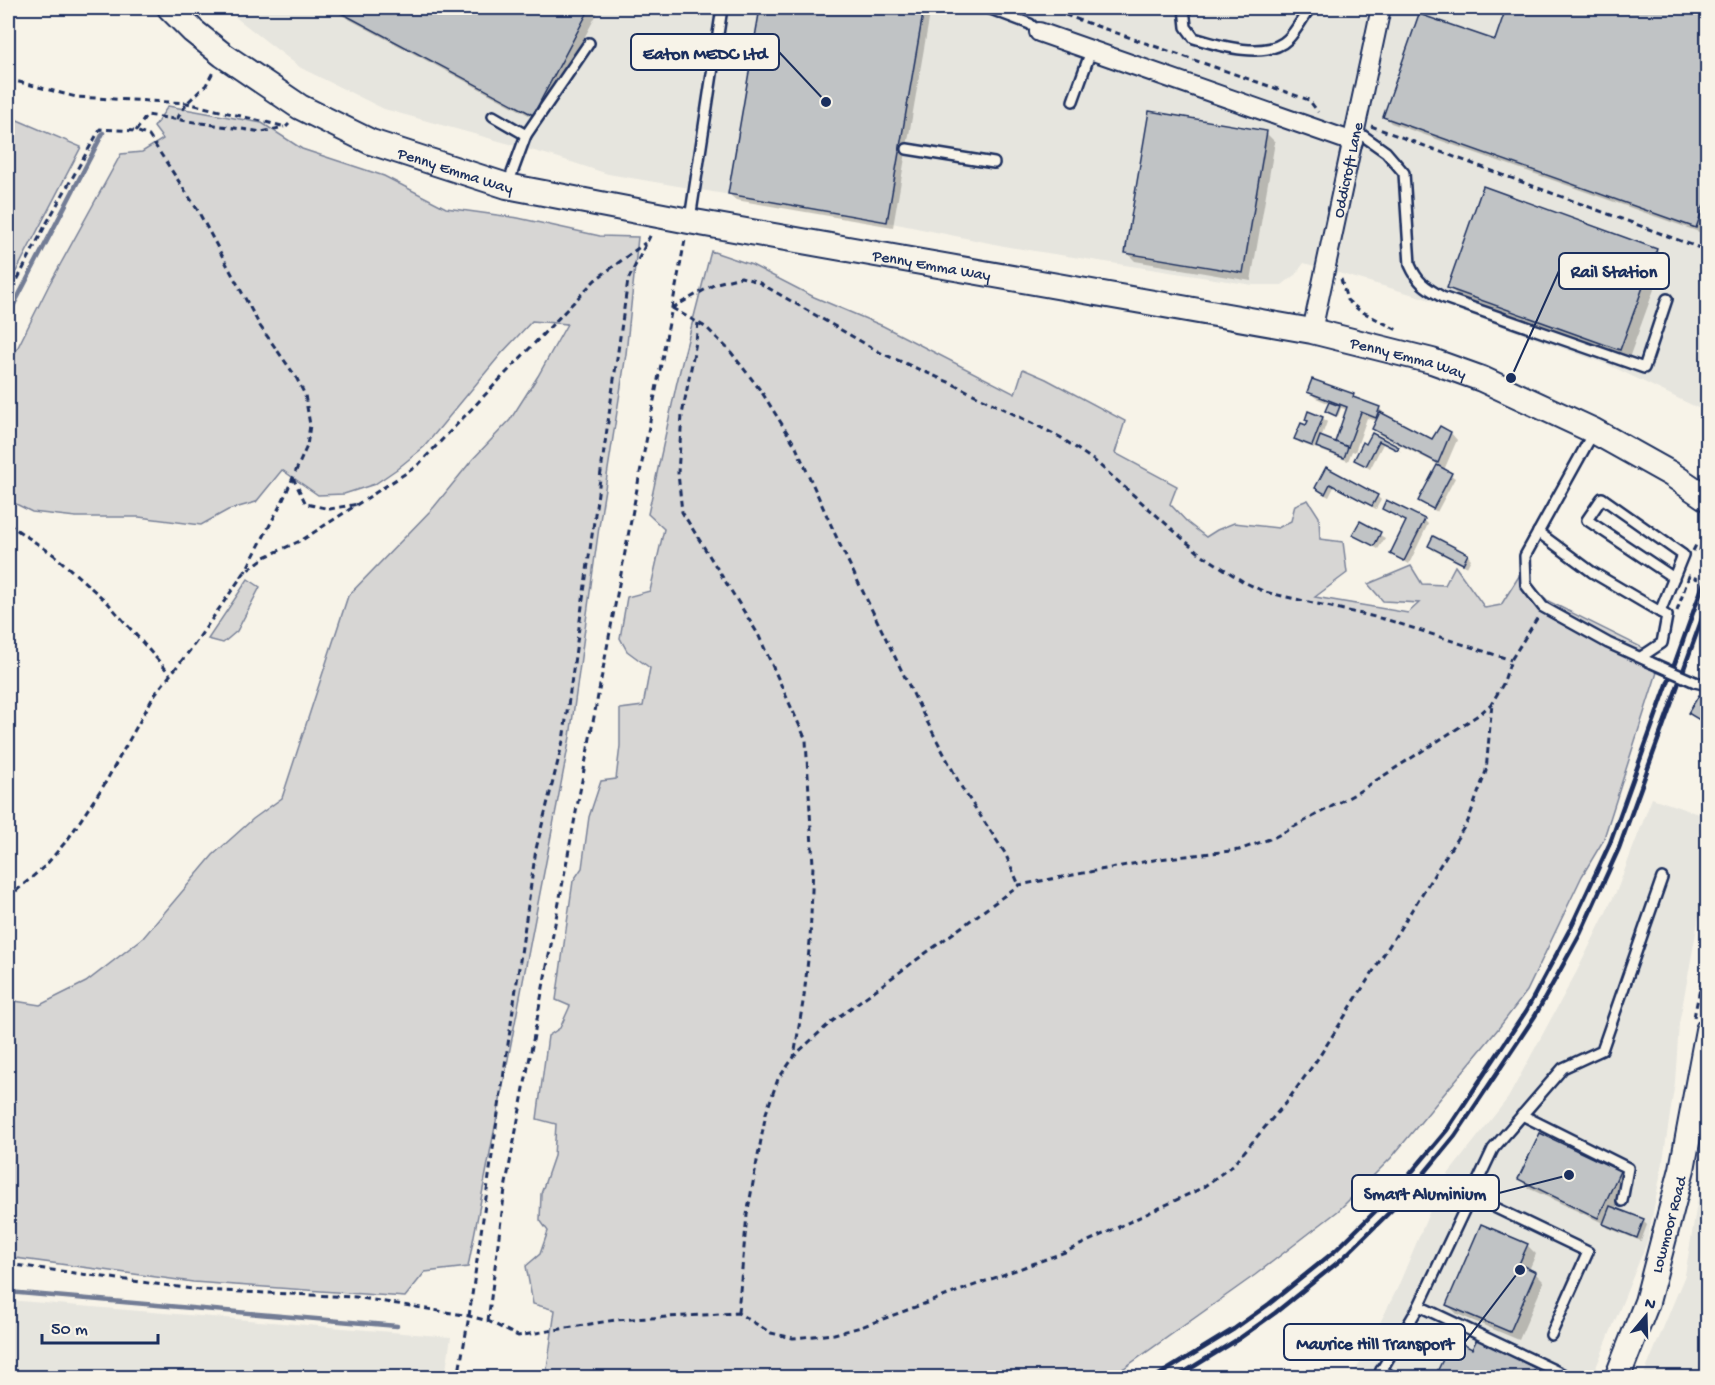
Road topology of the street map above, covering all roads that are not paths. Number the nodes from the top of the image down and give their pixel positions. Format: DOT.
graph roads {
  1 [pos="170,8"];
  2 [pos="722,8"];
  3 [pos="988,8"];
  4 [pos="1184,8"];
  5 [pos="1310,8"];
  6 [pos="1381,8"];
  7 [pos="1040,32"];
  8 [pos="589,43"];
  9 [pos="1091,51"];
  10 [pos="1073,101"];
  11 [pos="493,116"];
  12 [pos="1355,131"];
  13 [pos="526,135"];
  14 [pos="906,149"];
  15 [pos="994,163"];
  16 [pos="507,186"];
  17 [pos="689,222"];
  18 [pos="1667,299"];
  19 [pos="1312,331"];
  20 [pos="1594,431"];
  21 [pos="1705,497"];
  22 [pos="1538,532"];
  23 [pos="1674,578"];
  24 [pos="1660,612"];
  25 [pos="1641,657"];
  26 [pos="1707,685"];
  27 [pos="1662,878"];
  28 [pos="1707,1030"];
  29 [pos="1522,1115"];
  30 [pos="1472,1196"];
  31 [pos="1622,1202"];
  32 [pos="1419,1305"];
  33 [pos="1551,1335"];
  34 [pos="1379,1374"];
  35 [pos="1395,1377"];
  36 [pos="1571,1377"];
  37 [pos="1617,1377"];
  1 -- 16 [label="main road, Penny Emma Way"];
  2 -- 17 [label="lane"];
  3 -- 7 [label="lane"];
  4 -- 5 [label="lane"];
  6 -- 12 [label="street, Oddicroft Lane"];
  7 -- 9 [label="street"];
  8 -- 13 [label="lane"];
  9 -- 10 [label="lane"];
  9 -- 12 [label="street"];
  11 -- 13 [label="lane"];
  12 -- 18 [label="lane"];
  12 -- 19 [label="street, Oddicroft Lane"];
  13 -- 16 [label="lane"];
  14 -- 15 [label="lane"];
  16 -- 17 [label="main road, Penny Emma Way"];
  17 -- 19 [label="main road, Penny Emma Way"];
  19 -- 20 [label="main road, Penny Emma Way"];
  20 -- 21 [label="main road, Penny Emma Way"];
  20 -- 22 [label="lane"];
  22 -- 24 [label="lane"];
  22 -- 25 [label="lane"];
  23 -- 23 [label="lane"];
  23 -- 24 [label="lane"];
  24 -- 25 [label="lane"];
  25 -- 26 [label="lane, bridge"];
  27 -- 29 [label="lane"];
  28 -- 37 [label="main road, Lowmoor Road"];
  29 -- 30 [label="lane"];
  29 -- 31 [label="lane"];
  30 -- 32 [label="lane"];
  30 -- 33 [label="lane"];
  32 -- 34 [label="lane"];
  32 -- 36 [label="lane"];
  34 -- 35 [label="lane"];
}
